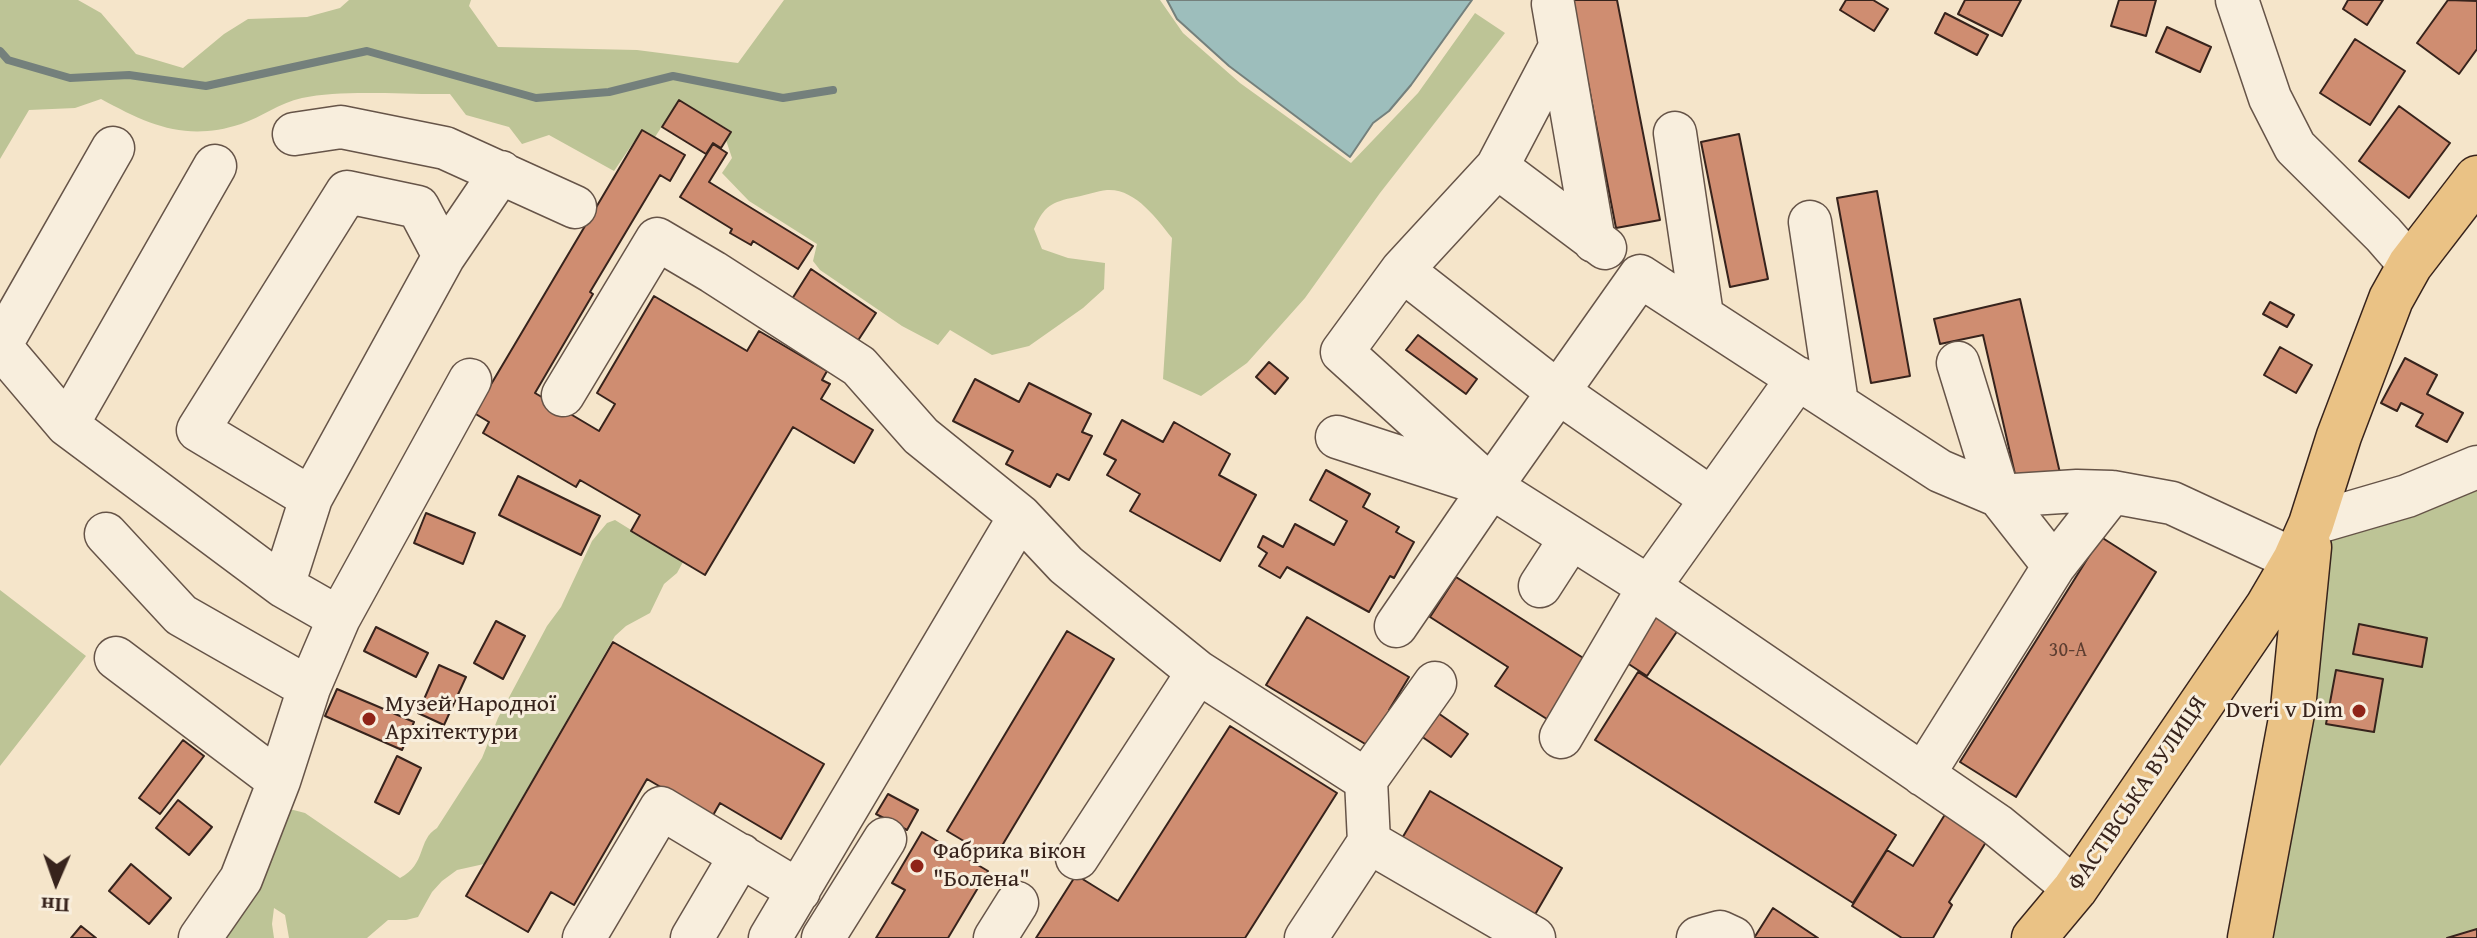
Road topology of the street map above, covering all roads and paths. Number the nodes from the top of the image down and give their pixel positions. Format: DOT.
graph roads {
  1 [pos="2237,0"];
  2 [pos="1553,4"];
  3 [pos="1560,47"];
  4 [pos="1675,133"];
  5 [pos="294,134"];
  6 [pos="113,148"];
  7 [pos="215,166"];
  8 [pos="1497,167"];
  9 [pos="501,172"];
  10 [pos="2477,178"];
  11 [pos="575,207"];
  12 [pos="1810,222"];
  13 [pos="1594,241"];
  14 [pos="444,256"];
  15 [pos="2410,265"];
  16 [pos="1402,270"];
  17 [pos="1640,276"];
  18 [pos="1702,315"];
  19 [pos="0,346"];
  20 [pos="1958,363"];
  21 [pos="1798,378"];
  22 [pos="470,380"];
  23 [pos="1558,392"];
  24 [pos="563,395"];
  25 [pos="1837,403"];
  26 [pos="67,425"];
  27 [pos="1337,437"];
  28 [pos="2477,467"];
  29 [pos="1491,487"];
  30 [pos="2112,492"];
  31 [pos="1999,496"];
  32 [pos="311,498"];
  33 [pos="1712,499"];
  34 [pos="1020,516"];
  35 [pos="106,534"];
  36 [pos="1571,538"];
  37 [pos="2303,542"];
  38 [pos="2054,566"];
  39 [pos="283,586"];
  40 [pos="1540,586"];
  41 [pos="1649,587"];
  42 [pos="339,618"];
  43 [pos="1396,626"];
  44 [pos="116,658"];
  45 [pos="1198,672"];
  46 [pos="1435,683"];
  47 [pos="309,688"];
  48 [pos="1561,737"];
  49 [pos="1923,775"];
  50 [pos="1366,780"];
  51 [pos="279,781"];
  52 [pos="885,839"];
  53 [pos="1369,842"];
  54 [pos="741,855"];
  55 [pos="1077,858"];
  56 [pos="2075,889"];
  57 [pos="799,891"];
  58 [pos="1017,903"];
  59 [pos="200,938"];
  60 [pos="584,938"];
  61 [pos="692,938"];
  62 [pos="770,938"];
  63 [pos="823,938"];
  64 [pos="995,938"];
  65 [pos="1306,938"];
  66 [pos="1534,938"];
  67 [pos="1698,938"];
  68 [pos="1733,938"];
  69 [pos="2034,938"];
  70 [pos="2250,938"];
  1 -- 15 [label="street"];
  2 -- 3 [label="street"];
  3 -- 8 [label="street"];
  3 -- 13 [label="street"];
  4 -- 18 [label="street"];
  5 -- 9 [label="street"];
  6 -- 19 [label="street"];
  7 -- 26 [label="street"];
  8 -- 13 [label="street"];
  8 -- 16 [label="street"];
  9 -- 11 [label="street"];
  9 -- 14 [label="street"];
  10 -- 15 [label="main road, ФАСТІВСЬКА ВУЛИЦЯ"];
  12 -- 25 [label="street"];
  13 -- 17 [label="street"];
  14 -- 32 [label="street"];
  14 -- 32 [label="street"];
  15 -- 37 [label="main road, ФАСТІВСЬКА ВУЛИЦЯ"];
  16 -- 23 [label="street"];
  16 -- 29 [label="street"];
  17 -- 18 [label="street"];
  17 -- 23 [label="street"];
  18 -- 21 [label="street"];
  19 -- 26 [label="street"];
  20 -- 31 [label="street"];
  21 -- 25 [label="street"];
  21 -- 33 [label="street"];
  22 -- 42 [label="street"];
  23 -- 29 [label="street"];
  23 -- 33 [label="street"];
  24 -- 34 [label="street"];
  25 -- 31 [label="street"];
  26 -- 39 [label="street"];
  27 -- 29 [label="street"];
  28 -- 37 [label="street"];
  29 -- 36 [label="street"];
  29 -- 43 [label="street"];
  30 -- 31 [label="street"];
  30 -- 37 [label="street"];
  30 -- 38 [label="street"];
  31 -- 38 [label="street"];
  32 -- 39 [label="street"];
  33 -- 41 [label="street"];
  34 -- 45 [label="street"];
  34 -- 57 [label="street"];
  35 -- 47 [label="street"];
  36 -- 40 [label="street"];
  36 -- 41 [label="street"];
  37 -- 56 [label="main road, ФАСТІВСЬКА ВУЛИЦЯ"];
  37 -- 70 [label="main road, ФАСТІВСЬКА ВУЛИЦЯ"];
  38 -- 49 [label="street"];
  39 -- 42 [label="street"];
  41 -- 48 [label="street"];
  41 -- 49 [label="street"];
  42 -- 47 [label="street"];
  44 -- 51 [label="street"];
  45 -- 50 [label="street"];
  45 -- 55 [label="street"];
  46 -- 50 [label="street"];
  47 -- 51 [label="street"];
  49 -- 56 [label="street"];
  50 -- 53 [label="street"];
  51 -- 59 [label="street"];
  52 -- 63 [label="street"];
  53 -- 65 [label="street"];
  53 -- 66 [label="street"];
  54 -- 57 [label="street"];
  54 -- 60 [label="street"];
  54 -- 61 [label="street"];
  56 -- 69 [label="main road, ФАСТІВСЬКА ВУЛИЦЯ"];
  57 -- 62 [label="street"];
  58 -- 64 [label="street"];
  67 -- 68 [label="street"];
}
